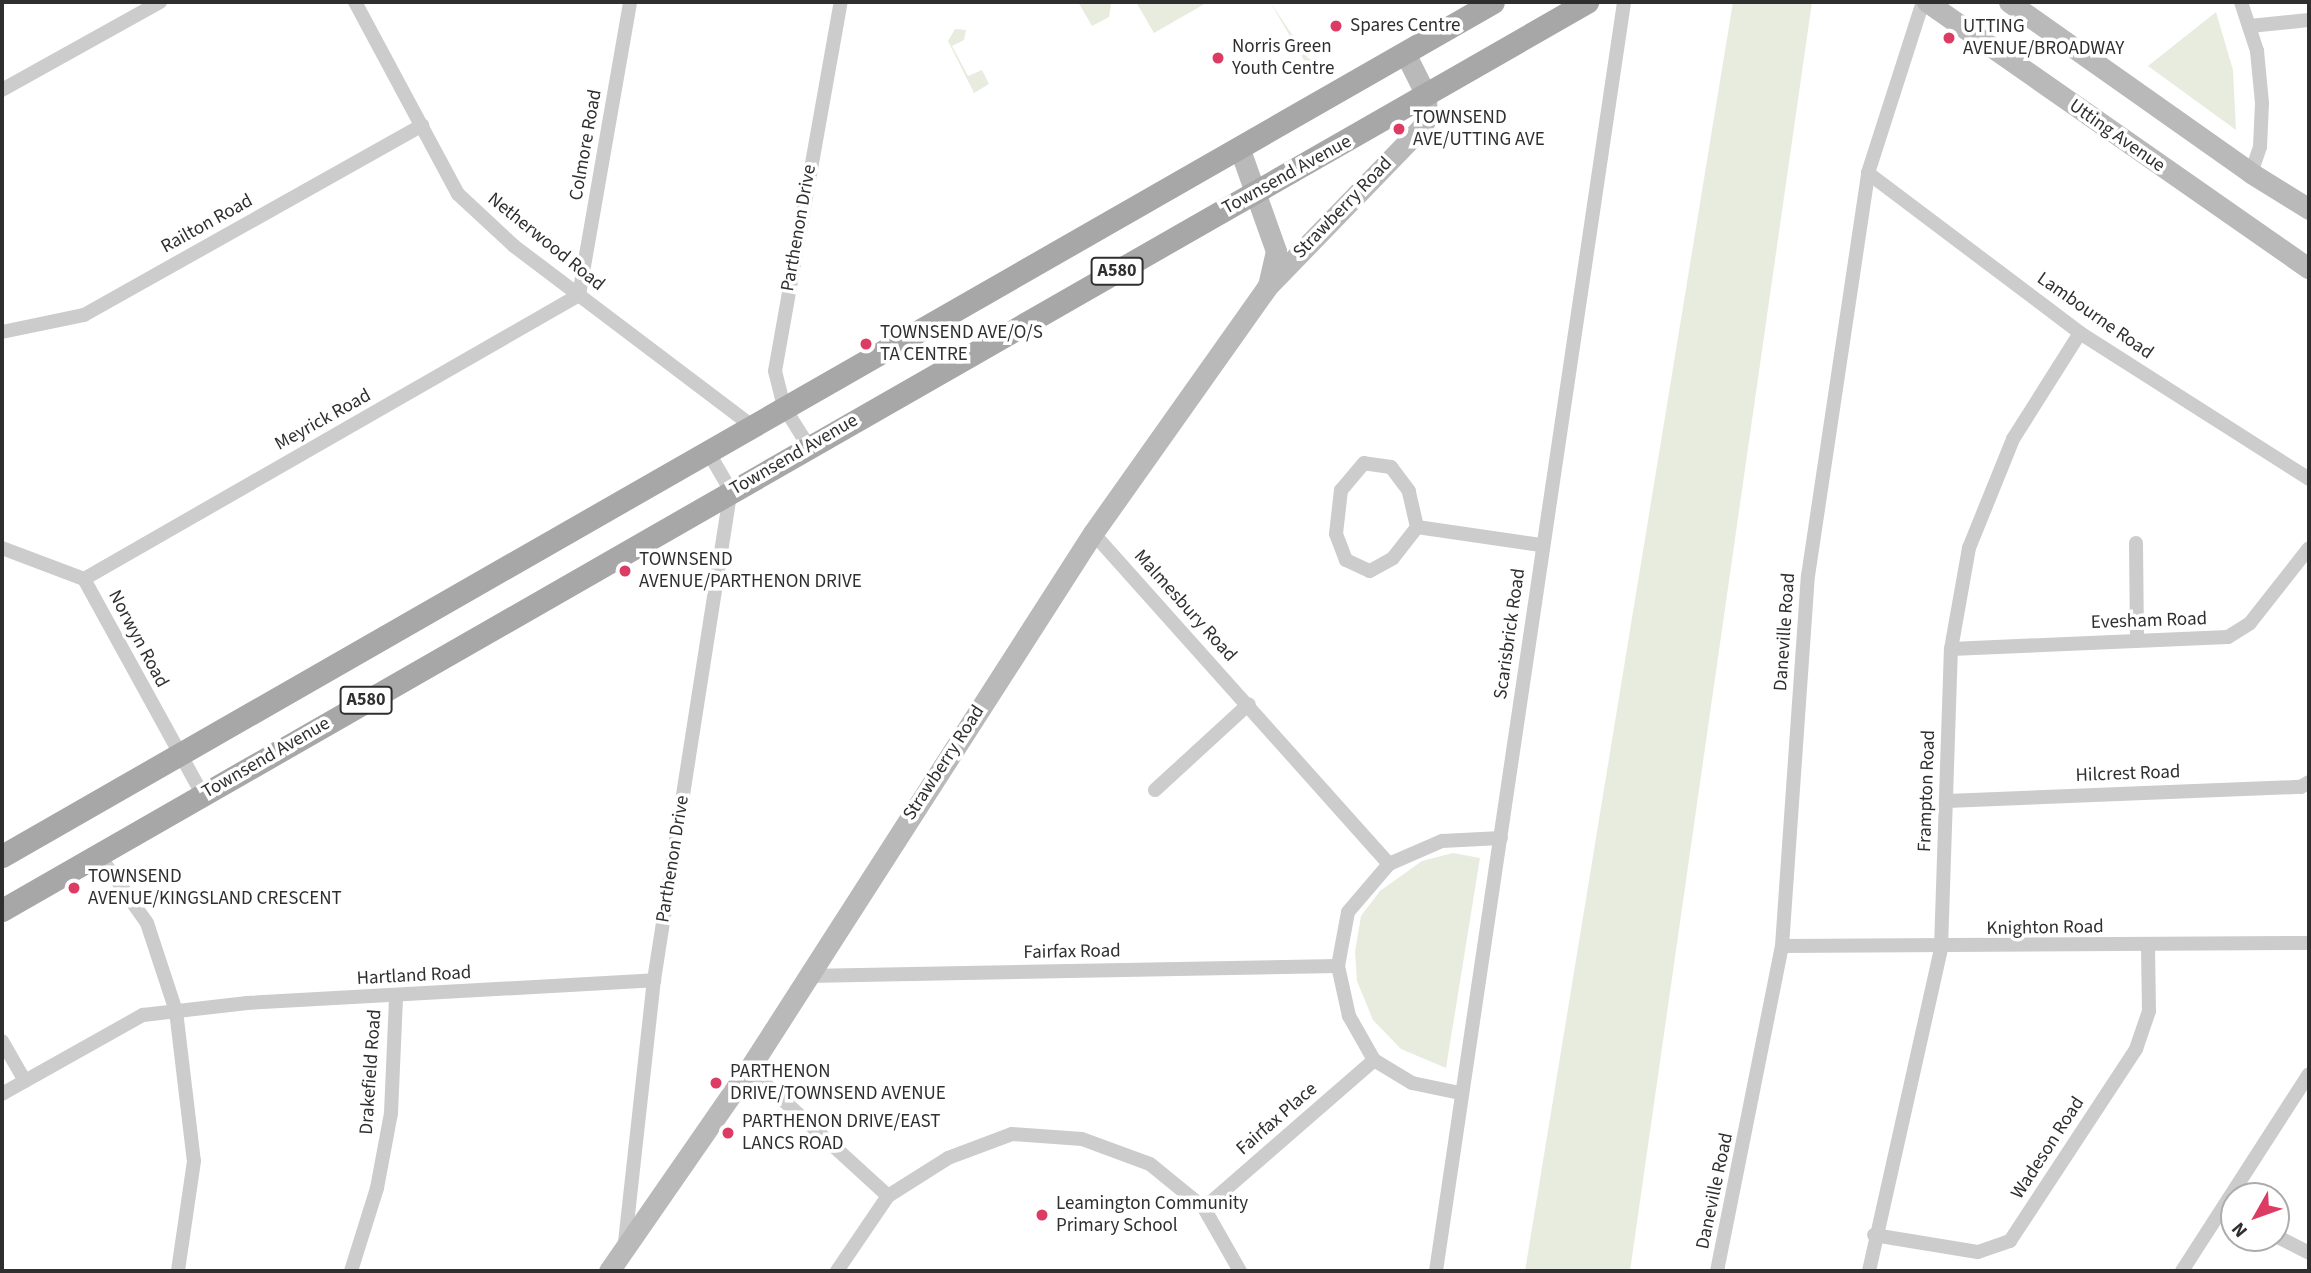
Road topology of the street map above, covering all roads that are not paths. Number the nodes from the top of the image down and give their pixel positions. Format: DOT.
graph roads {
  1 [pos="160,2"];
  2 [pos="355,2"];
  3 [pos="630,2"];
  4 [pos="841,2"];
  5 [pos="1493,2"];
  6 [pos="1587,2"];
  7 [pos="1624,2"];
  8 [pos="1925,2"];
  9 [pos="2009,2"];
  10 [pos="2241,2"];
  11 [pos="2309,20"];
  12 [pos="2250,26"];
  13 [pos="1405,53"];
  14 [pos="2,90"];
  15 [pos="1426,95"];
  16 [pos="422,125"];
  17 [pos="1239,147"];
  18 [pos="1868,173"];
  19 [pos="2251,173"];
  20 [pos="1254,193"];
  21 [pos="2309,209"];
  22 [pos="2309,268"];
  23 [pos="1268,287"];
  24 [pos="579,295"];
  25 [pos="2,332"];
  26 [pos="2080,333"];
  27 [pos="784,407"];
  28 [pos="751,425"];
  29 [pos="808,447"];
  30 [pos="707,450"];
  31 [pos="2309,478"];
  32 [pos="731,491"];
  33 [pos="1417,527"];
  34 [pos="1093,533"];
  35 [pos="2136,543"];
  36 [pos="1541,545"];
  37 [pos="2,548"];
  38 [pos="2309,548"];
  39 [pos="84,579"];
  40 [pos="2137,641"];
  41 [pos="1951,649"];
  42 [pos="1249,704"];
  43 [pos="179,754"];
  44 [pos="2309,782"];
  45 [pos="1155,790"];
  46 [pos="202,794"];
  47 [pos="1947,800"];
  48 [pos="1501,838"];
  49 [pos="99,855"];
  50 [pos="2,856"];
  51 [pos="1389,864"];
  52 [pos="2,910"];
  53 [pos="2309,943"];
  54 [pos="1782,946"];
  55 [pos="2148,946"];
  56 [pos="1941,948"];
  57 [pos="1338,966"];
  58 [pos="807,976"];
  59 [pos="654,980"];
  60 [pos="396,997"];
  61 [pos="176,1011"];
  62 [pos="2,1041"];
  63 [pos="1374,1059"];
  64 [pos="749,1069"];
  65 [pos="2309,1074"];
  66 [pos="25,1081"];
  67 [pos="1460,1093"];
  68 [pos="2,1094"];
  69 [pos="2244,1182"];
  70 [pos="888,1196"];
  71 [pos="1204,1208"];
  72 [pos="2220,1218"];
  73 [pos="1874,1236"];
  74 [pos="625,1242"];
  75 [pos="2290,1243"];
  76 [pos="2309,1253"];
  77 [pos="178,1271"];
  78 [pos="351,1271"];
  79 [pos="609,1271"];
  80 [pos="837,1271"];
  81 [pos="1240,1271"];
  82 [pos="1436,1271"];
  83 [pos="1717,1271"];
  84 [pos="1869,1271"];
  85 [pos="2182,1271"];
  1 -- 14 [label="street"];
  2 -- 16 [label="street, Netherwood Road"];
  3 -- 24 [label="street, Colmore Road"];
  4 -- 27 [label="street, Parthenon Drive"];
  5 -- 13 [label="main road, A580"];
  6 -- 15 [label="main road, Townsend Avenue / A580"];
  7 -- 36 [label="street, Scarisbrick Road"];
  8 -- 18 [label="street, Daneville Road"];
  8 -- 22 [label="main road, Utting Avenue"];
  9 -- 19 [label="main road"];
  10 -- 12 [label="street"];
  11 -- 12 [label="street"];
  12 -- 19 [label="street"];
  13 -- 15 [label="main road"];
  13 -- 17 [label="main road, A580"];
  15 -- 20 [label="main road, Townsend Avenue / A580"];
  15 -- 23 [label="main road, Strawberry Road"];
  16 -- 24 [label="street, Netherwood Road"];
  16 -- 25 [label="street, Railton Road"];
  17 -- 20 [label="main road, Strawberry Road"];
  17 -- 27 [label="main road, A580"];
  18 -- 26 [label="street, Lambourne Road"];
  18 -- 54 [label="street, Daneville Road"];
  19 -- 21 [label="main road"];
  20 -- 23 [label="main road, Strawberry Road"];
  20 -- 29 [label="main road, Townsend Avenue / A580"];
  23 -- 34 [label="main road, Strawberry Road"];
  24 -- 28 [label="street, Netherwood Road"];
  24 -- 39 [label="street, Meyrick Road"];
  26 -- 31 [label="street, Lambourne Road"];
  26 -- 41 [label="street, Frampton Road"];
  27 -- 28 [label="main road, A580"];
  27 -- 29 [label="street, Parthenon Drive"];
  28 -- 30 [label="main road, A580"];
  29 -- 32 [label="main road, Townsend Avenue / A580"];
  30 -- 32 [label="street"];
  30 -- 43 [label="main road, A580"];
  32 -- 46 [label="main road, Townsend Avenue / A580"];
  32 -- 59 [label="street, Parthenon Drive"];
  33 -- 33 [label="street"];
  33 -- 36 [label="street"];
  34 -- 42 [label="street, Malmesbury Road"];
  34 -- 58 [label="main road, Strawberry Road"];
  35 -- 40 [label="street"];
  36 -- 48 [label="street, Scarisbrick Road"];
  37 -- 39 [label="street, Norwyn Road"];
  38 -- 40 [label="street, Evesham Road"];
  39 -- 43 [label="street, Norwyn Road"];
  40 -- 41 [label="street, Evesham Road"];
  41 -- 47 [label="street, Frampton Road"];
  42 -- 45 [label="street"];
  42 -- 51 [label="street, Malmesbury Road"];
  43 -- 46 [label="street, Norwyn Road"];
  43 -- 50 [label="main road, A580"];
  44 -- 47 [label="street, Hilcrest Road"];
  46 -- 49 [label="main road, Townsend Avenue / A580"];
  47 -- 56 [label="street, Frampton Road"];
  48 -- 51 [label="street"];
  48 -- 67 [label="street, Scarisbrick Road"];
  49 -- 52 [label="main road, Townsend Avenue / A580"];
  49 -- 61 [label="street"];
  51 -- 57 [label="street"];
  53 -- 55 [label="street, Knighton Road"];
  54 -- 56 [label="street, Knighton Road"];
  54 -- 83 [label="street, Daneville Road"];
  55 -- 56 [label="street, Knighton Road"];
  55 -- 73 [label="street, Wadeson Road"];
  56 -- 73 [label="street, Frampton Road"];
  57 -- 58 [label="street, Fairfax Road"];
  57 -- 63 [label="street"];
  58 -- 64 [label="main road, Strawberry Road"];
  59 -- 60 [label="street, Hartland Road"];
  59 -- 74 [label="street, Parthenon Drive"];
  60 -- 61 [label="street, Hartland Road"];
  60 -- 78 [label="street, Drakefield Road"];
  61 -- 66 [label="street, Hartland Road"];
  61 -- 77 [label="street"];
  62 -- 66 [label="street"];
  63 -- 67 [label="street"];
  63 -- 71 [label="street, Fairfax Place"];
  64 -- 70 [label="street"];
  64 -- 74 [label="main road, Strawberry Road"];
  65 -- 69 [label="street"];
  66 -- 68 [label="street, Hartland Road"];
  67 -- 82 [label="street, Scarisbrick Road"];
  70 -- 71 [label="street"];
  70 -- 80 [label="street"];
  71 -- 81 [label="street"];
  72 -- 85 [label="street"];
  73 -- 84 [label="street, Frampton Road"];
  74 -- 79 [label="main road, Parthenon Drive"];
  75 -- 76 [label="street"];
}
